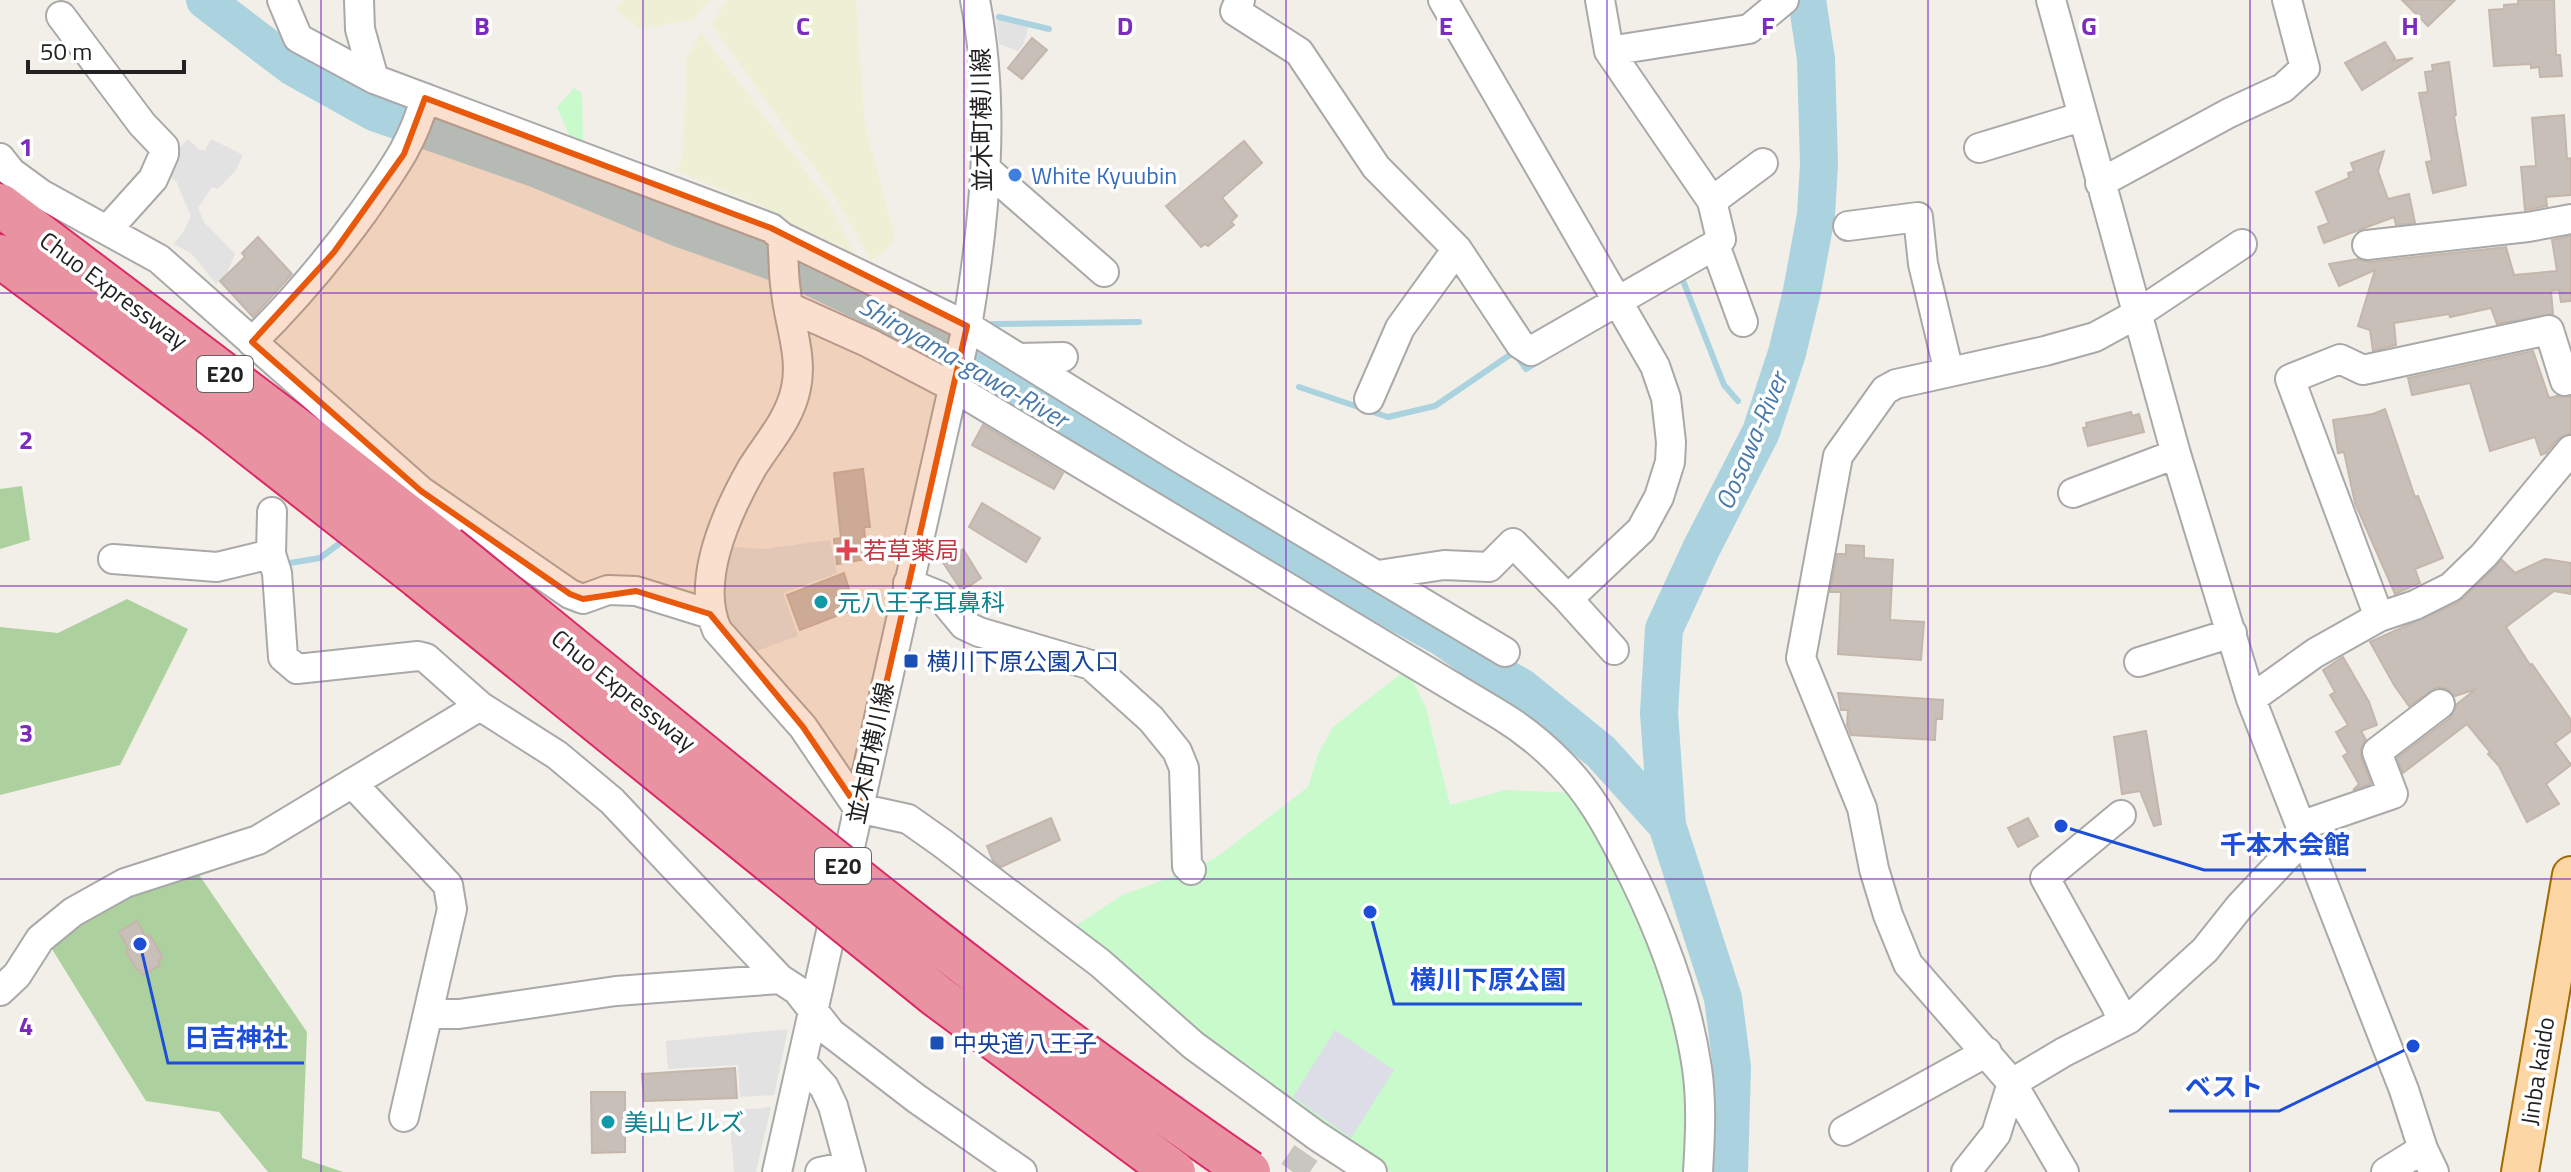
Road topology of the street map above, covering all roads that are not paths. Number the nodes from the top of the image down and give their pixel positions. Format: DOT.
graph roads {
  1 [pos="282,0"];
  2 [pos="359,0"];
  3 [pos="975,0"];
  4 [pos="1240,0"];
  5 [pos="1443,0"];
  6 [pos="1600,0"];
  7 [pos="1784,0"];
  8 [pos="2051,0"];
  9 [pos="2287,0"];
  10 [pos="61,16"];
  11 [pos="1609,51"];
  12 [pos="374,79"];
  13 [pos="424,102"];
  14 [pos="2081,117"];
  15 [pos="1979,148"];
  16 [pos="0,158"];
  17 [pos="1763,163"];
  18 [pos="987,170"];
  19 [pos="2100,183"];
  20 [pos="1712,201"];
  21 [pos="0,205"];
  22 [pos="2571,219"];
  23 [pos="1848,226"];
  24 [pos="108,229"];
  25 [pos="783,242"];
  26 [pos="2242,244"];
  27 [pos="1715,245"];
  28 [pos="2367,245"];
  29 [pos="1457,249"];
  30 [pos="0,256"];
  31 [pos="1104,272"];
  32 [pos="788,301"];
  33 [pos="1619,301"];
  34 [pos="2137,314"];
  35 [pos="1743,322"];
  36 [pos="966,330"];
  37 [pos="252,342"];
  38 [pos="1063,357"];
  39 [pos="1018,358"];
  40 [pos="1949,372"];
  41 [pos="2571,379"];
  42 [pos="953,384"];
  43 [pos="1369,399"];
  44 [pos="2571,450"];
  45 [pos="2176,454"];
  46 [pos="2073,493"];
  47 [pos="272,512"];
  48 [pos="271,554"];
  49 [pos="113,559"];
  50 [pos="1378,575"];
  51 [pos="908,583"];
  52 [pos="1568,599"];
  53 [pos="710,614"];
  54 [pos="2379,617"];
  55 [pos="2232,633"];
  56 [pos="1614,650"];
  57 [pos="1505,652"];
  58 [pos="2139,662"];
  59 [pos="2251,699"];
  60 [pos="2440,704"];
  61 [pos="480,706"];
  62 [pos="352,783"];
  63 [pos="858,808"];
  64 [pos="2121,815"];
  65 [pos="2302,832"];
  66 [pos="1191,870"];
  67 [pos="2571,875"];
  68 [pos="780,979"];
  69 [pos="0,991"];
  70 [pos="814,1008"];
  71 [pos="428,1014"];
  72 [pos="2122,1022"];
  73 [pos="1987,1052"];
  74 [pos="803,1064"];
  75 [pos="2012,1083"];
  76 [pos="404,1117"];
  77 [pos="1844,1131"];
  78 [pos="2428,1161"];
  79 [pos="850,1169"];
  80 [pos="777,1172"];
  81 [pos="820,1172"];
  82 [pos="1022,1172"];
  83 [pos="1174,1172"];
  84 [pos="1249,1172"];
  85 [pos="1372,1172"];
  86 [pos="1698,1172"];
  87 [pos="1966,1172"];
  88 [pos="2064,1172"];
  89 [pos="2386,1172"];
  90 [pos="2520,1172"];
  1 -- 12 [label="street"];
  2 -- 12 [label="street"];
  3 -- 18 [label="street, 並木町横川線"];
  4 -- 29 [label="street"];
  5 -- 33 [label="street"];
  6 -- 11 [label="street"];
  7 -- 11 [label="street"];
  8 -- 14 [label="street"];
  9 -- 19 [label="street"];
  10 -- 24 [label="street"];
  11 -- 20 [label="street"];
  12 -- 13 [label="street"];
  13 -- 25 [label="street"];
  13 -- 37 [label="street"];
  14 -- 15 [label="street"];
  14 -- 19 [label="street"];
  16 -- 24 [label="street"];
  17 -- 20 [label="street"];
  18 -- 31 [label="street"];
  18 -- 36 [label="street, 並木町横川線"];
  19 -- 34 [label="street"];
  20 -- 27 [label="street"];
  21 -- 84 [label="highway, Chuo Expressway / E20, bridge"];
  22 -- 28 [label="street"];
  23 -- 40 [label="street"];
  24 -- 37 [label="street"];
  25 -- 32 [label="street"];
  25 -- 36 [label="street"];
  26 -- 34 [label="street"];
  27 -- 33 [label="street"];
  27 -- 35 [label="street"];
  29 -- 33 [label="street"];
  29 -- 43 [label="street"];
  30 -- 83 [label="highway, Chuo Expressway / E20, bridge"];
  32 -- 42 [label="street"];
  32 -- 53 [label="street"];
  33 -- 52 [label="street"];
  34 -- 40 [label="street"];
  34 -- 45 [label="street"];
  36 -- 39 [label="street"];
  36 -- 42 [label="street, 並木町横川線"];
  37 -- 53 [label="street"];
  38 -- 39 [label="street"];
  39 -- 50 [label="street"];
  40 -- 73 [label="street"];
  41 -- 54 [label="street"];
  42 -- 51 [label="street, 並木町横川線"];
  42 -- 86 [label="street"];
  44 -- 54 [label="street"];
  45 -- 46 [label="street"];
  45 -- 55 [label="street"];
  47 -- 48 [label="street"];
  48 -- 49 [label="street"];
  48 -- 61 [label="street"];
  50 -- 52 [label="street"];
  50 -- 57 [label="street"];
  51 -- 63 [label="street, 並木町横川線"];
  51 -- 66 [label="street"];
  52 -- 56 [label="street"];
  53 -- 63 [label="street"];
  54 -- 59 [label="street"];
  55 -- 58 [label="street"];
  55 -- 59 [label="street"];
  59 -- 65 [label="street"];
  60 -- 65 [label="street"];
  61 -- 62 [label="street"];
  61 -- 68 [label="street"];
  62 -- 69 [label="street"];
  62 -- 71 [label="street"];
  63 -- 70 [label="street, 並木町横川線"];
  63 -- 85 [label="street"];
  64 -- 72 [label="street"];
  65 -- 72 [label="street"];
  65 -- 78 [label="street"];
  67 -- 90 [label="main road, Jinba kaido"];
  68 -- 70 [label="street"];
  68 -- 71 [label="street"];
  70 -- 74 [label="street, 並木町横川線"];
  70 -- 82 [label="street"];
  71 -- 76 [label="street"];
  72 -- 75 [label="street"];
  73 -- 75 [label="street"];
  73 -- 77 [label="street"];
  74 -- 79 [label="street"];
  74 -- 80 [label="street, 並木町横川線"];
  75 -- 87 [label="street"];
  75 -- 88 [label="street"];
  78 -- 89 [label="street"];
  79 -- 81 [label="street"];
}
